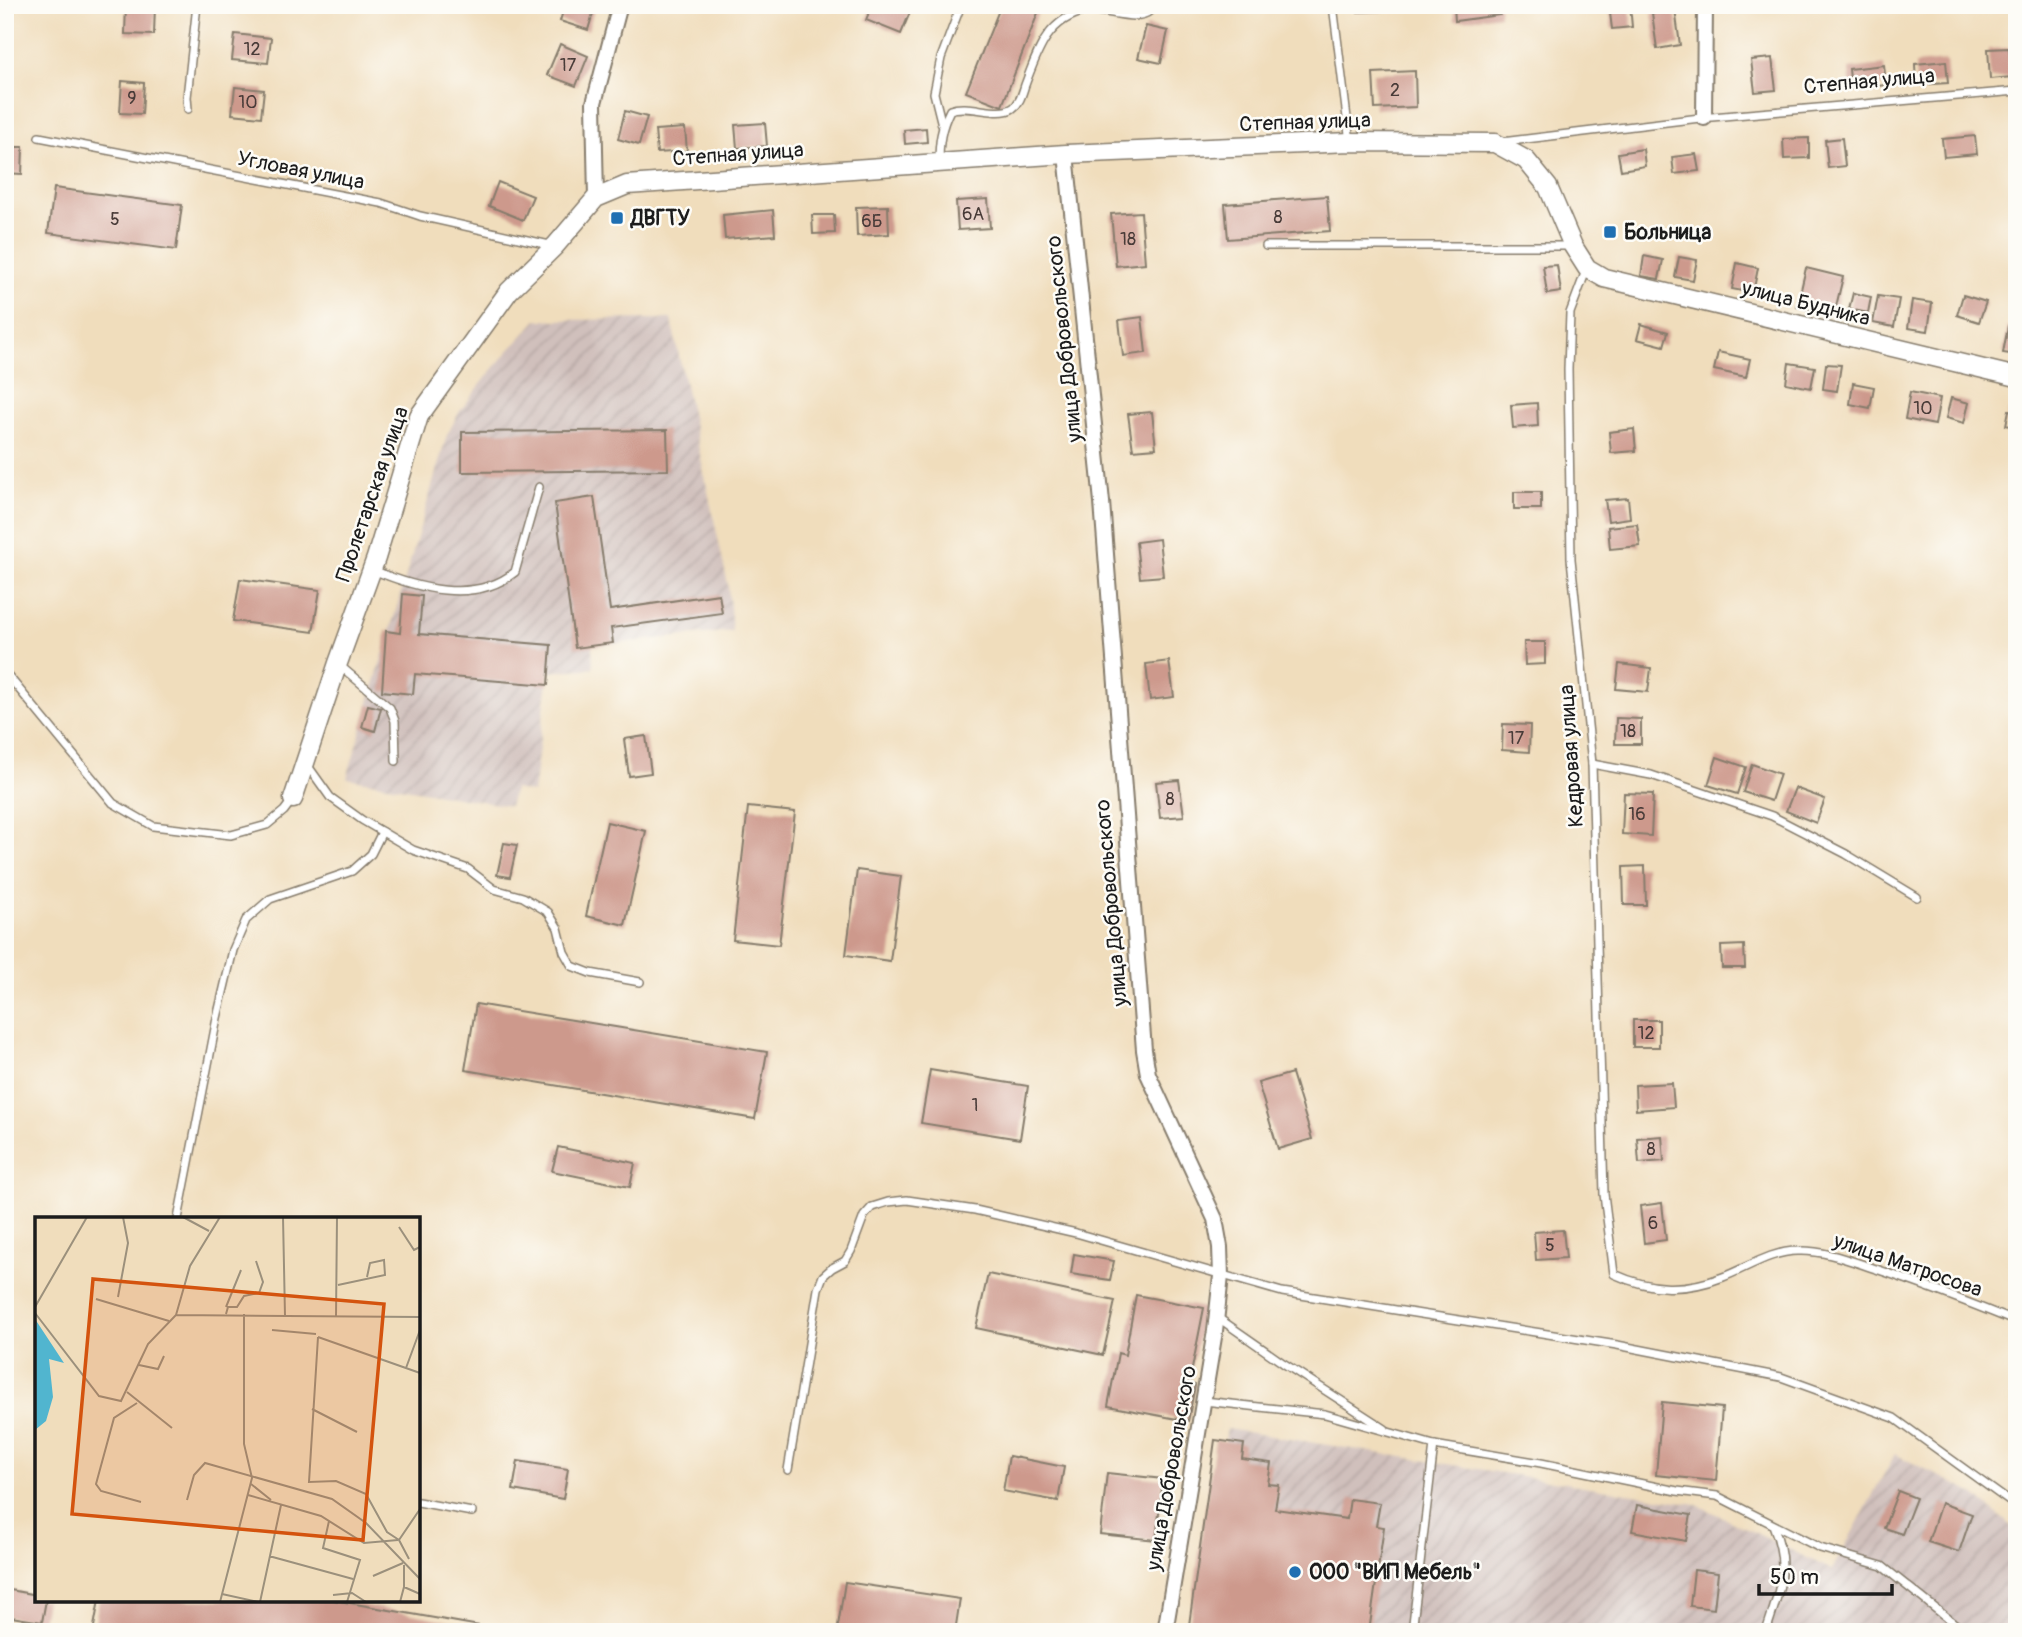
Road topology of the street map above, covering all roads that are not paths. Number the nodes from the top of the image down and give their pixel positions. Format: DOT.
graph roads {
  1 [pos="197,5"];
  2 [pos="620,5"];
  3 [pos="961,5"];
  4 [pos="1155,5"];
  5 [pos="1333,5"];
  6 [pos="1705,5"];
  7 [pos="2017,91"];
  8 [pos="188,109"];
  9 [pos="1704,118"];
  10 [pos="942,126"];
  11 [pos="39,137"];
  12 [pos="1350,142"];
  13 [pos="1495,143"];
  14 [pos="1066,154"];
  15 [pos="939,162"];
  16 [pos="596,198"];
  17 [pos="555,246"];
  18 [pos="1266,246"];
  19 [pos="1573,246"];
  20 [pos="1587,268"];
  21 [pos="2017,377"];
  22 [pos="540,486"];
  23 [pos="372,569"];
  24 [pos="338,663"];
  25 [pos="5,672"];
  26 [pos="396,761"];
  27 [pos="305,763"];
  28 [pos="1592,764"];
  29 [pos="293,799"];
  30 [pos="382,832"];
  31 [pos="1917,897"];
  32 [pos="640,982"];
  33 [pos="178,1217"];
  34 [pos="1609,1246"];
  35 [pos="1222,1276"];
  36 [pos="1217,1317"];
  37 [pos="2017,1322"];
  38 [pos="1203,1401"];
  39 [pos="1393,1434"];
  40 [pos="1434,1445"];
  41 [pos="788,1470"];
  42 [pos="420,1502"];
  43 [pos="2017,1507"];
  44 [pos="472,1512"];
  45 [pos="1773,1525"];
  46 [pos="1165,1632"];
  47 [pos="1412,1632"];
  48 [pos="1766,1632"];
  49 [pos="1965,1632"];
  1 -- 8 [label="lane"];
  2 -- 16 [label="street"];
  3 -- 10 [label="lane"];
  4 -- 10 [label="lane"];
  5 -- 12 [label="lane"];
  6 -- 9 [label="street"];
  7 -- 9 [label="lane, Степная улица"];
  9 -- 13 [label="lane, Степная улица"];
  10 -- 15 [label="lane"];
  11 -- 17 [label="lane, Угловая улица"];
  12 -- 13 [label="street, Степная улица"];
  12 -- 14 [label="street, Степная улица"];
  13 -- 19 [label="street"];
  14 -- 15 [label="street, Степная улица"];
  14 -- 35 [label="street, улица Добровольского"];
  15 -- 16 [label="street, Степная улица"];
  16 -- 17 [label="street, Пролетарская улица"];
  17 -- 23 [label="street, Пролетарская улица"];
  18 -- 19 [label="lane"];
  19 -- 20 [label="street"];
  20 -- 21 [label="street, улица Будника"];
  20 -- 28 [label="lane, Кедровая улица"];
  22 -- 23 [label="lane"];
  23 -- 24 [label="street, Пролетарская улица"];
  24 -- 26 [label="lane"];
  24 -- 27 [label="street, Пролетарская улица"];
  25 -- 29 [label="lane"];
  27 -- 29 [label="street, Пролетарская улица"];
  27 -- 30 [label="lane"];
  28 -- 31 [label="lane"];
  28 -- 34 [label="lane, Кедровая улица"];
  30 -- 32 [label="lane"];
  30 -- 33 [label="lane"];
  34 -- 37 [label="lane, улица Матросова"];
  35 -- 36 [label="street, улица Добровольского"];
  35 -- 41 [label="lane"];
  35 -- 43 [label="lane"];
  36 -- 38 [label="street, улица Добровольского"];
  36 -- 39 [label="lane"];
  38 -- 39 [label="lane"];
  38 -- 46 [label="street, улица Добровольского"];
  39 -- 40 [label="lane"];
  40 -- 45 [label="lane"];
  40 -- 47 [label="lane"];
  42 -- 44 [label="lane"];
  45 -- 48 [label="lane"];
  45 -- 49 [label="lane"];
}
